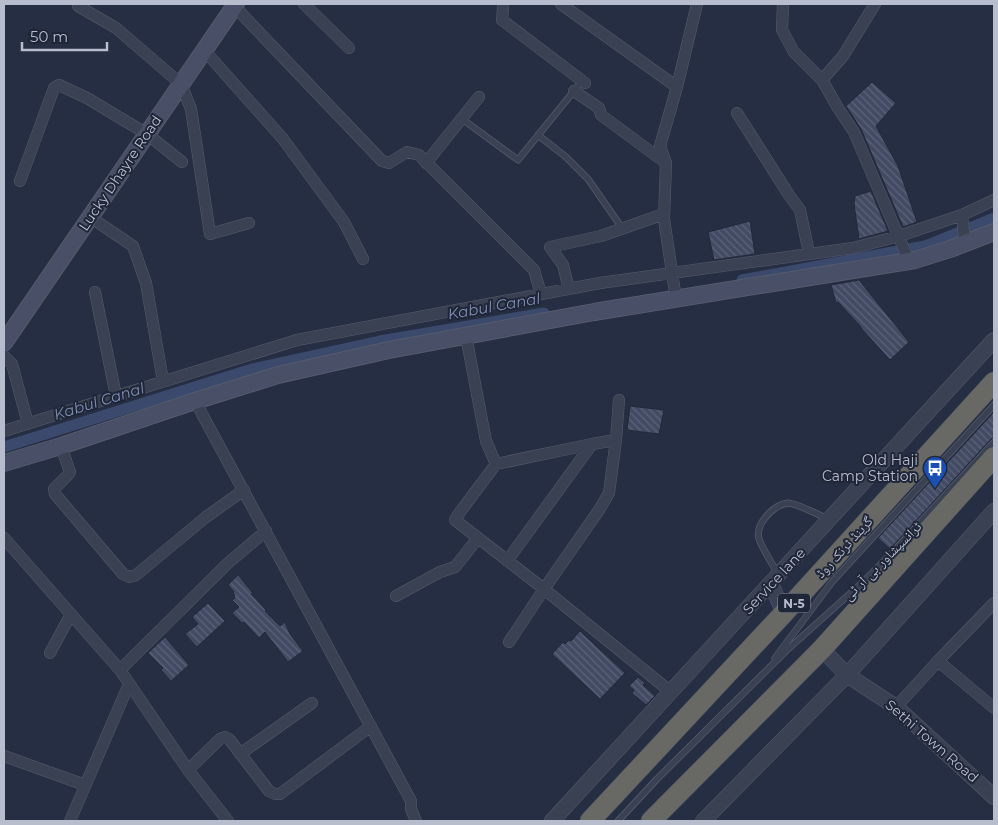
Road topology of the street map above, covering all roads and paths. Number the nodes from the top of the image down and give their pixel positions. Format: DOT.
graph roads {
  1 [pos="304,4"];
  2 [pos="561,4"];
  3 [pos="697,4"];
  4 [pos="783,4"];
  5 [pos="875,4"];
  6 [pos="235,5"];
  7 [pos="501,5"];
  8 [pos="78,6"];
  9 [pos="349,48"];
  10 [pos="204,50"];
  11 [pos="822,80"];
  12 [pos="584,82"];
  13 [pos="181,84"];
  14 [pos="677,87"];
  15 [pos="574,91"];
  16 [pos="479,97"];
  17 [pos="737,113"];
  18 [pos="462,119"];
  19 [pos="147,134"];
  20 [pos="538,135"];
  21 [pos="182,162"];
  22 [pos="426,162"];
  23 [pos="666,163"];
  24 [pos="20,181"];
  25 [pos="994,200"];
  26 [pos="664,214"];
  27 [pos="90,217"];
  28 [pos="962,217"];
  29 [pos="249,223"];
  30 [pos="622,228"];
  31 [pos="994,232"];
  32 [pos="900,238"];
  33 [pos="964,240"];
  34 [pos="809,253"];
  35 [pos="363,258"];
  36 [pos="908,259"];
  37 [pos="673,274"];
  38 [pos="569,289"];
  39 [pos="95,292"];
  40 [pos="541,294"];
  41 [pos="676,298"];
  42 [pos="466,336"];
  43 [pos="994,340"];
  44 [pos="4,343"];
  45 [pos="4,356"];
  46 [pos="163,381"];
  47 [pos="994,382"];
  48 [pos="116,396"];
  49 [pos="619,400"];
  50 [pos="196,401"];
  51 [pos="994,405"];
  52 [pos="28,424"];
  53 [pos="4,431"];
  54 [pos="616,440"];
  55 [pos="994,442"];
  56 [pos="592,444"];
  57 [pos="61,446"];
  58 [pos="994,457"];
  59 [pos="4,463"];
  60 [pos="496,464"];
  61 [pos="244,490"];
  62 [pos="994,511"];
  63 [pos="830,520"];
  64 [pos="266,531"];
  65 [pos="4,538"];
  66 [pos="478,538"];
  67 [pos="507,561"];
  68 [pos="775,579"];
  69 [pos="544,589"];
  70 [pos="396,596"];
  71 [pos="994,604"];
  72 [pos="784,613"];
  73 [pos="71,614"];
  74 [pos="509,642"];
  75 [pos="822,648"];
  76 [pos="50,652"];
  77 [pos="938,661"];
  78 [pos="120,670"];
  79 [pos="763,673"];
  80 [pos="847,675"];
  81 [pos="129,684"];
  82 [pos="671,692"];
  83 [pos="312,703"];
  84 [pos="896,707"];
  85 [pos="994,708"];
  86 [pos="371,726"];
  87 [pos="240,754"];
  88 [pos="4,756"];
  89 [pos="188,770"];
  90 [pos="86,785"];
  91 [pos="994,797"];
  92 [pos="656,819"];
  93 [pos="70,821"];
  94 [pos="228,821"];
  95 [pos="416,821"];
  96 [pos="552,821"];
  97 [pos="590,821"];
  98 [pos="618,821"];
  99 [pos="703,821"];
  1 -- 9 [label="street"];
  2 -- 14 [label="street"];
  3 -- 14 [label="street"];
  4 -- 11 [label="street"];
  5 -- 11 [label="street"];
  6 -- 10 [label="main road, Lucky Dhayre Road"];
  6 -- 22 [label="street"];
  7 -- 12 [label="street"];
  8 -- 13 [label="street"];
  10 -- 13 [label="main road, Lucky Dhayre Road"];
  10 -- 35 [label="street"];
  11 -- 32 [label="street"];
  12 -- 15 [label="lane"];
  13 -- 19 [label="main road, Lucky Dhayre Road"];
  13 -- 29 [label="street"];
  14 -- 23 [label="street"];
  15 -- 20 [label="lane"];
  15 -- 23 [label="street"];
  16 -- 18 [label="street"];
  17 -- 34 [label="street"];
  18 -- 20 [label="lane"];
  18 -- 22 [label="street"];
  19 -- 21 [label="street"];
  19 -- 24 [label="street"];
  19 -- 27 [label="main road, Lucky Dhayre Road"];
  20 -- 30 [label="lane"];
  22 -- 40 [label="street"];
  23 -- 26 [label="street"];
  25 -- 28 [label="street"];
  26 -- 30 [label="street"];
  26 -- 37 [label="street"];
  27 -- 44 [label="main road, Lucky Dhayre Road"];
  27 -- 46 [label="street"];
  28 -- 32 [label="street"];
  28 -- 33 [label="street"];
  30 -- 38 [label="street"];
  31 -- 33 [label="main road"];
  32 -- 34 [label="street"];
  32 -- 36 [label="street"];
  33 -- 36 [label="main road"];
  34 -- 37 [label="street"];
  36 -- 41 [label="main road"];
  37 -- 38 [label="street"];
  37 -- 41 [label="street"];
  38 -- 40 [label="street"];
  39 -- 48 [label="street"];
  40 -- 46 [label="street"];
  41 -- 42 [label="main road"];
  42 -- 50 [label="main road"];
  42 -- 60 [label="street"];
  43 -- 63 [label="street, Service lane"];
  45 -- 52 [label="street"];
  46 -- 48 [label="street"];
  47 -- 72 [label="highway, گرینڈ ٹرنک روڈ / N-5"];
  48 -- 52 [label="street"];
  49 -- 54 [label="street"];
  50 -- 57 [label="main road"];
  50 -- 61 [label="street"];
  51 -- 79 [label="lane, ٹرانسپشاور بی آر ٹی"];
  52 -- 53 [label="street"];
  54 -- 56 [label="street"];
  54 -- 69 [label="street"];
  55 -- 79 [label="lane, ٹرانسپشاور بی آر ٹی"];
  56 -- 60 [label="street"];
  56 -- 67 [label="street"];
  57 -- 59 [label="main road"];
  57 -- 61 [label="street"];
  58 -- 75 [label="highway"];
  60 -- 66 [label="street"];
  61 -- 64 [label="street"];
  62 -- 80 [label="street"];
  63 -- 68 [label="street, Service lane"];
  63 -- 68 [label="lane"];
  64 -- 78 [label="street"];
  64 -- 86 [label="street"];
  65 -- 73 [label="street"];
  66 -- 67 [label="street"];
  66 -- 70 [label="street"];
  67 -- 69 [label="street"];
  68 -- 72 [label="street"];
  68 -- 82 [label="street, Service lane"];
  69 -- 74 [label="street"];
  69 -- 82 [label="street"];
  71 -- 77 [label="street"];
  72 -- 97 [label="highway, گرینڈ ٹرنک روڈ / N-5"];
  73 -- 76 [label="street"];
  73 -- 78 [label="street"];
  75 -- 80 [label="street, Sethi Town Road"];
  75 -- 92 [label="highway"];
  77 -- 84 [label="street"];
  77 -- 85 [label="street"];
  78 -- 81 [label="street"];
  79 -- 98 [label="lane, ٹرانسپشاور بی آر ٹی"];
  80 -- 84 [label="street, Sethi Town Road"];
  80 -- 99 [label="street"];
  81 -- 89 [label="street"];
  81 -- 90 [label="street"];
  82 -- 96 [label="street, Service lane"];
  83 -- 87 [label="street"];
  84 -- 91 [label="street, Sethi Town Road"];
  86 -- 87 [label="street"];
  86 -- 95 [label="street"];
  87 -- 89 [label="street"];
  88 -- 90 [label="street"];
  89 -- 94 [label="street"];
  90 -- 93 [label="street"];
}
